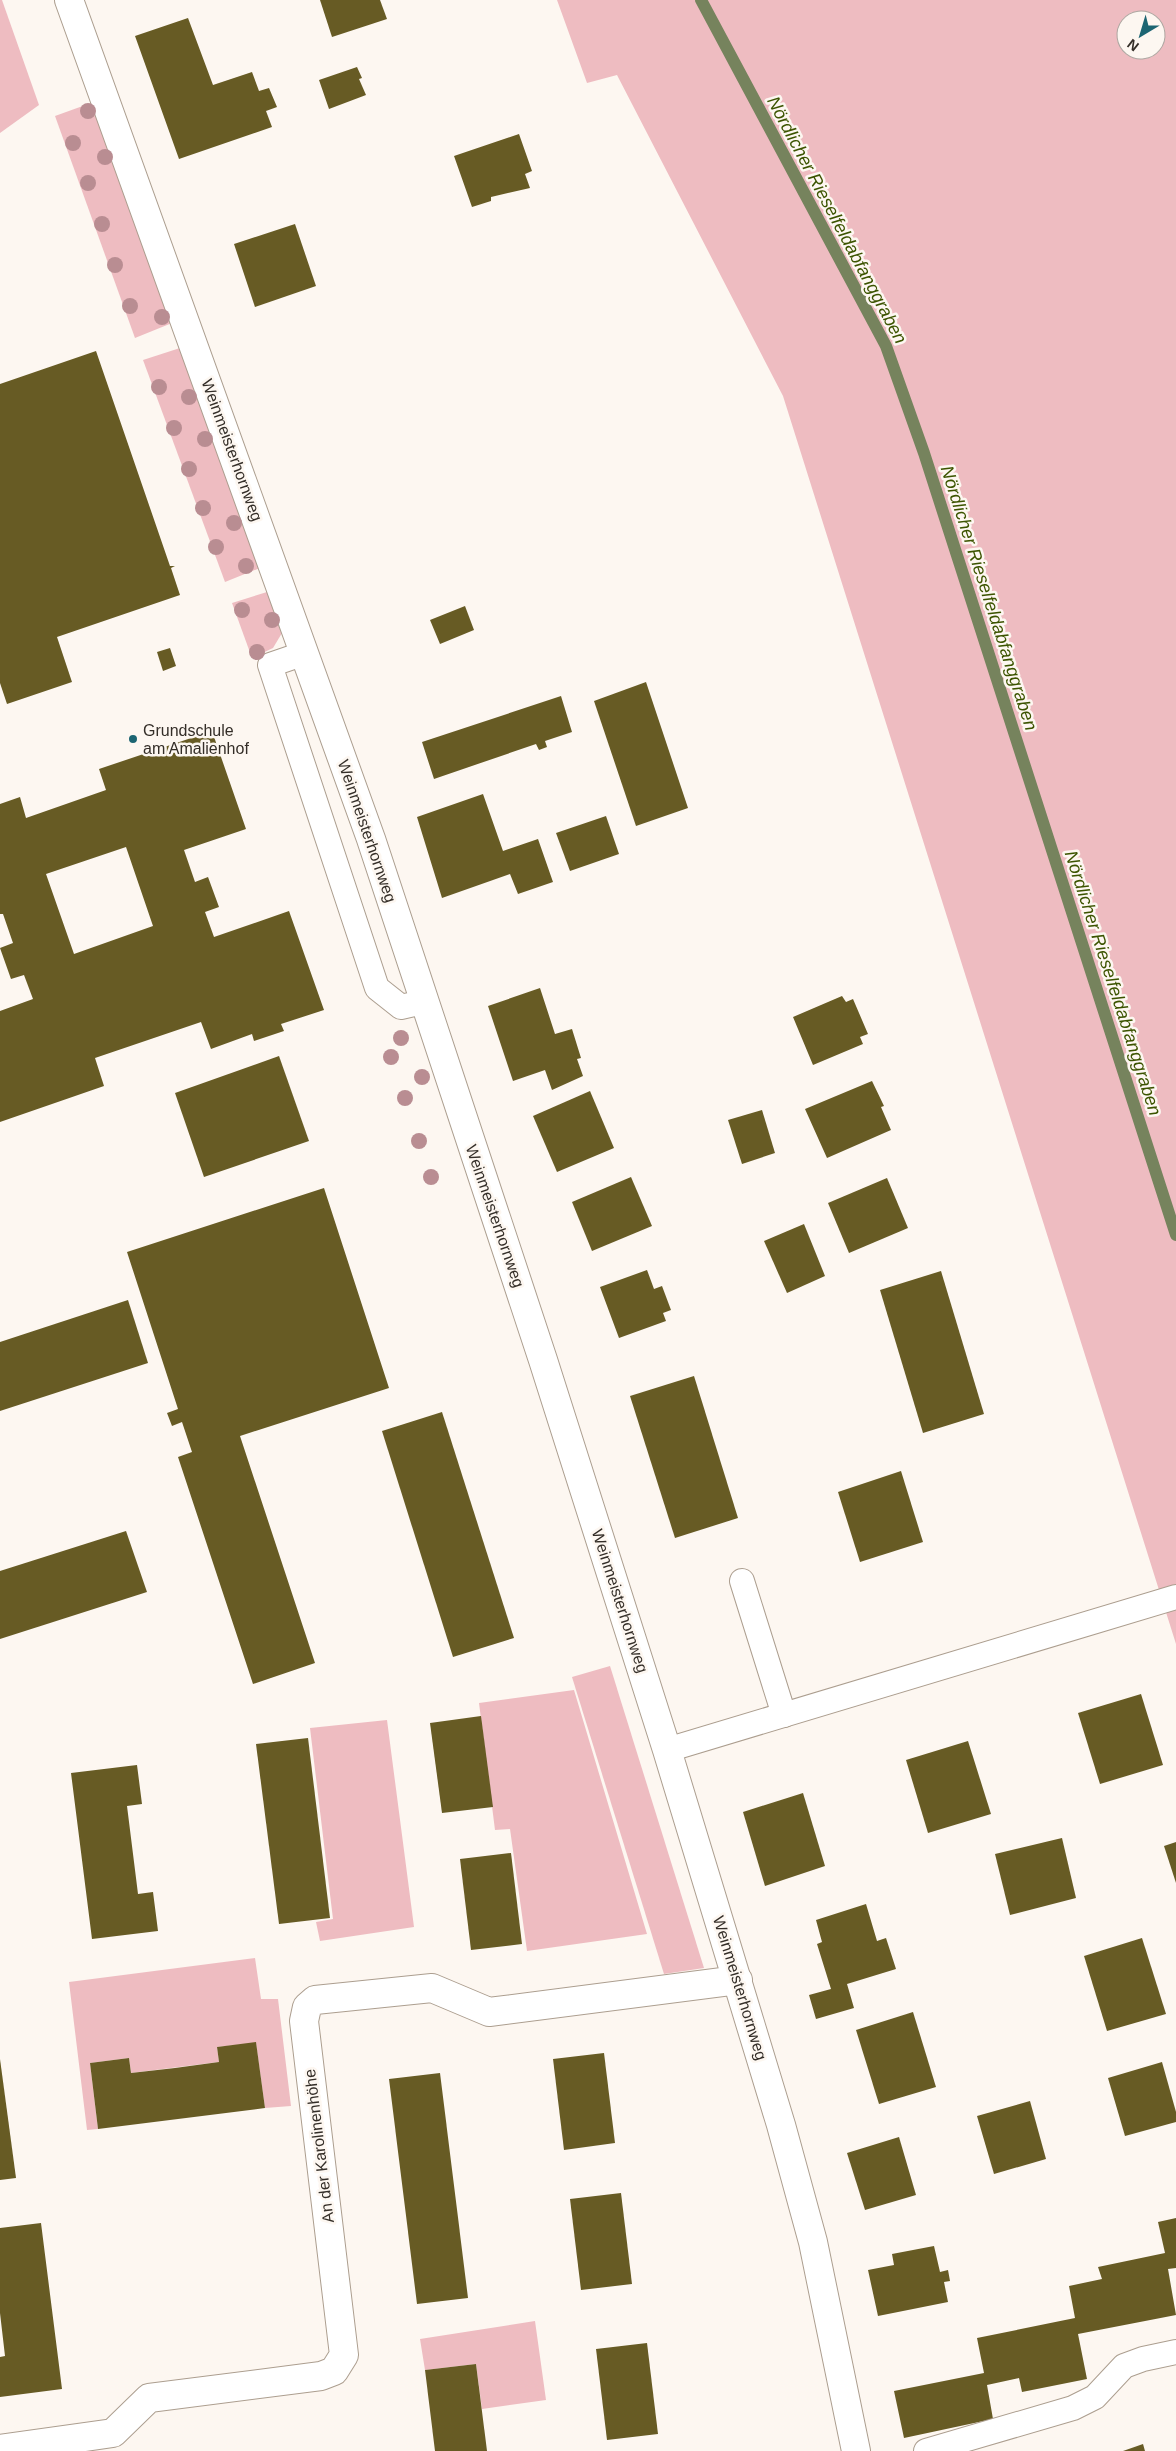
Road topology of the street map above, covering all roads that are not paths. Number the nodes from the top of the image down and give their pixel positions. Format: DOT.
graph roads {
  1 [pos="69,0"];
  2 [pos="305,653"];
  3 [pos="423,1002"];
  4 [pos="742,1581"];
  5 [pos="1176,1597"];
  6 [pos="784,1714"];
  7 [pos="667,1750"];
  8 [pos="738,1980"];
  9 [pos="1176,2352"];
  10 [pos="0,2449"];
  11 [pos="856,2451"];
  12 [pos="926,2451"];
  1 -- 2 [label="street, Weinmeisterhornweg"];
  2 -- 3 [label="street, Weinmeisterhornweg"];
  2 -- 3 [label="lane"];
  3 -- 7 [label="street, Weinmeisterhornweg"];
  4 -- 6 [label="lane"];
  5 -- 6 [label="lane"];
  6 -- 7 [label="lane"];
  7 -- 8 [label="street, Weinmeisterhornweg"];
  8 -- 10 [label="street, An der Karolinenhöhe"];
  8 -- 11 [label="street, Weinmeisterhornweg"];
  9 -- 12 [label="lane"];
}
